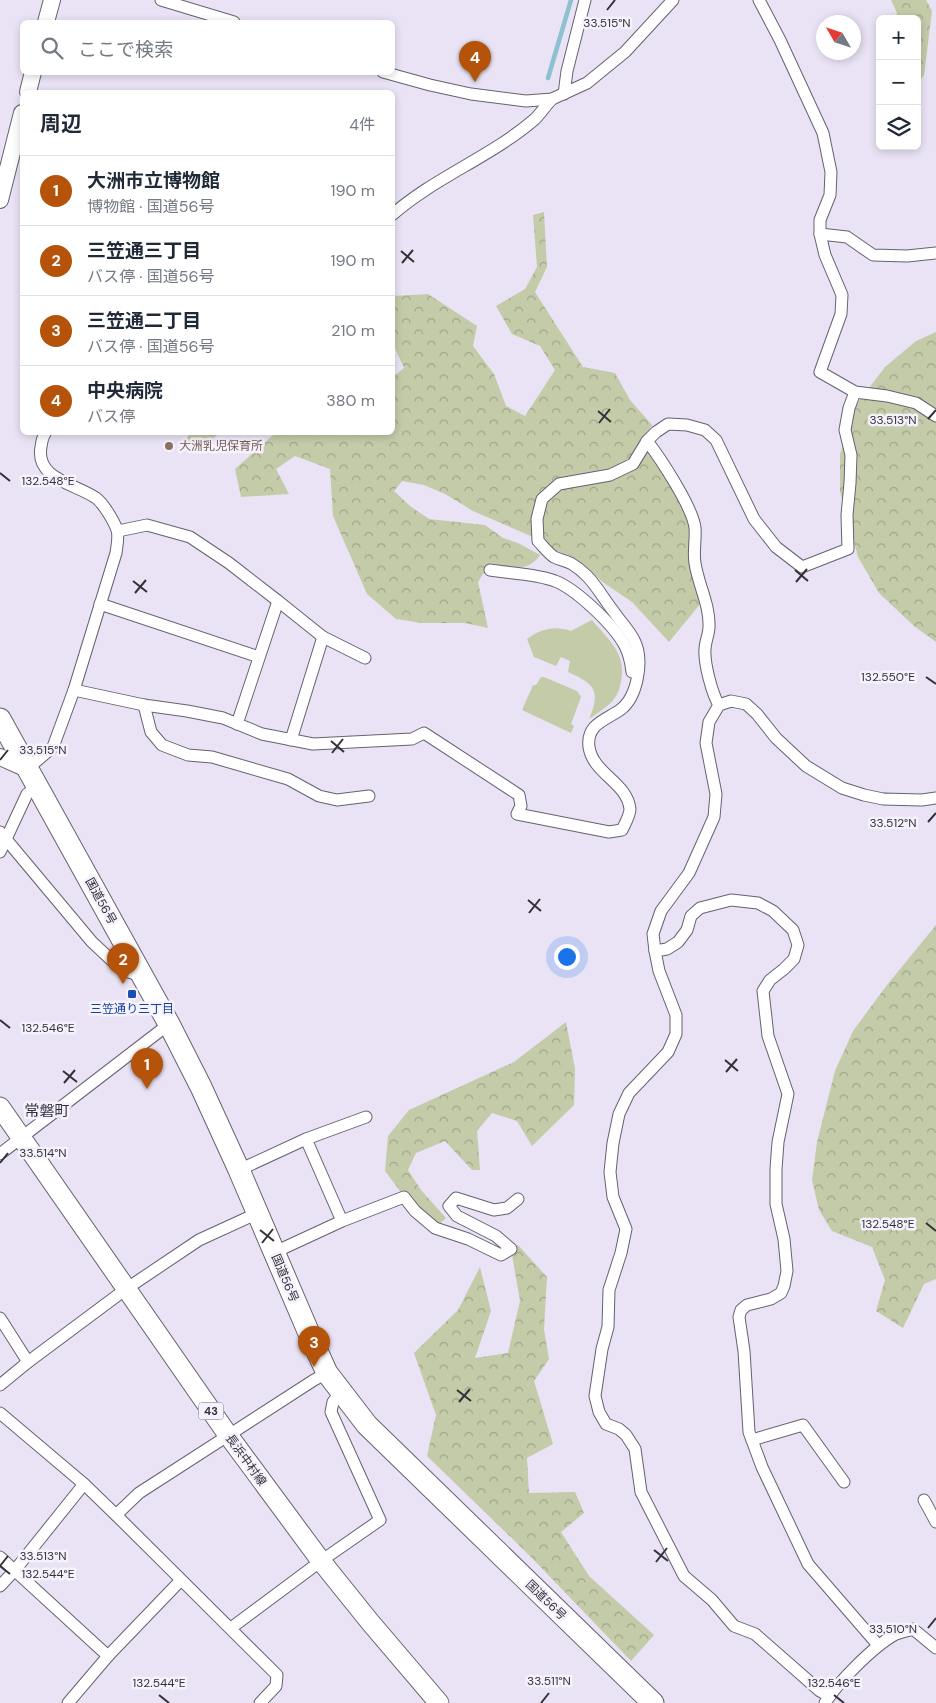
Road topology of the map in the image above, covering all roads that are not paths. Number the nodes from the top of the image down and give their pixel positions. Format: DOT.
graph roads {
  1 [pos="52,0"];
  2 [pos="161,0"];
  3 [pos="585,0"];
  4 [pos="673,0"];
  5 [pos="759,0"];
  6 [pos="47,20"];
  7 [pos="227,20"];
  8 [pos="32,75"];
  9 [pos="395,75"];
  10 [pos="28,90"];
  11 [pos="564,94"];
  12 [pos="552,99"];
  13 [pos="20,122"];
  14 [pos="0,200"];
  15 [pos="395,213"];
  16 [pos="820,234"];
  17 [pos="936,252"];
  18 [pos="856,392"];
  19 [pos="936,416"];
  20 [pos="44,435"];
  21 [pos="647,441"];
  22 [pos="118,531"];
  23 [pos="490,570"];
  24 [pos="278,601"];
  25 [pos="100,604"];
  26 [pos="323,637"];
  27 [pos="260,657"];
  28 [pos="365,658"];
  29 [pos="74,690"];
  30 [pos="634,693"];
  31 [pos="144,705"];
  32 [pos="719,705"];
  33 [pos="0,718"];
  34 [pos="237,724"];
  35 [pos="291,740"];
  36 [pos="0,757"];
  37 [pos="32,778"];
  38 [pos="369,796"];
  39 [pos="936,798"];
  40 [pos="3,836"];
  41 [pos="0,852"];
  42 [pos="655,951"];
  43 [pos="142,976"];
  44 [pos="169,1024"];
  45 [pos="0,1106"];
  46 [pos="366,1117"];
  47 [pos="22,1137"];
  48 [pos="306,1138"];
  49 [pos="0,1154"];
  50 [pos="240,1170"];
  51 [pos="518,1199"];
  52 [pos="258,1213"];
  53 [pos="342,1221"];
  54 [pos="274,1252"];
  55 [pos="126,1288"];
  56 [pos="0,1318"];
  57 [pos="28,1362"];
  58 [pos="327,1373"];
  59 [pos="0,1386"];
  60 [pos="341,1392"];
  61 [pos="0,1413"];
  62 [pos="228,1435"];
  63 [pos="752,1440"];
  64 [pos="844,1482"];
  65 [pos="84,1484"];
  66 [pos="924,1500"];
  67 [pos="116,1515"];
  68 [pos="936,1522"];
  69 [pos="0,1557"];
  70 [pos="321,1561"];
  71 [pos="15,1570"];
  72 [pos="181,1580"];
  73 [pos="0,1586"];
  74 [pos="231,1628"];
  75 [pos="878,1645"];
  76 [pos="936,1648"];
  77 [pos="108,1656"];
  78 [pos="827,1699"];
  79 [pos="70,1702"];
  80 [pos="260,1703"];
  81 [pos="439,1703"];
  82 [pos="653,1703"];
  1 -- 6 [label="street"];
  2 -- 7 [label="street"];
  3 -- 11 [label="street"];
  4 -- 11 [label="street"];
  5 -- 16 [label="street"];
  8 -- 10 [label="street"];
  9 -- 12 [label="street"];
  11 -- 12 [label="street"];
  12 -- 15 [label="street"];
  13 -- 14 [label="street"];
  16 -- 17 [label="street"];
  16 -- 18 [label="street"];
  18 -- 19 [label="street"];
  18 -- 21 [label="street"];
  20 -- 22 [label="street"];
  21 -- 30 [label="street"];
  21 -- 32 [label="street"];
  22 -- 24 [label="street"];
  22 -- 25 [label="street"];
  23 -- 30 [label="street"];
  24 -- 26 [label="street"];
  24 -- 27 [label="street"];
  25 -- 27 [label="street"];
  25 -- 29 [label="street"];
  26 -- 28 [label="street"];
  26 -- 35 [label="street"];
  27 -- 34 [label="street"];
  29 -- 31 [label="street"];
  29 -- 37 [label="street"];
  30 -- 35 [label="street"];
  31 -- 34 [label="street"];
  31 -- 38 [label="street"];
  32 -- 39 [label="street"];
  32 -- 42 [label="street"];
  33 -- 37 [label="highway, 国道56号"];
  34 -- 35 [label="street"];
  36 -- 37 [label="street"];
  37 -- 40 [label="street"];
  37 -- 43 [label="highway, 国道56号"];
  40 -- 41 [label="street"];
  40 -- 43 [label="street"];
  42 -- 63 [label="street"];
  42 -- 78 [label="street"];
  43 -- 44 [label="highway, 国道56号"];
  44 -- 47 [label="street"];
  44 -- 50 [label="highway, 国道56号"];
  45 -- 47 [label="main road, 長浜中村線 / 43"];
  46 -- 48 [label="street"];
  47 -- 49 [label="street"];
  47 -- 55 [label="main road, 長浜中村線 / 43"];
  48 -- 50 [label="street"];
  48 -- 53 [label="street"];
  50 -- 52 [label="highway, 国道56号"];
  51 -- 53 [label="street"];
  52 -- 54 [label="highway, 国道56号"];
  52 -- 55 [label="street"];
  53 -- 54 [label="street"];
  54 -- 58 [label="highway, 国道56号"];
  55 -- 57 [label="street"];
  55 -- 62 [label="main road, 長浜中村線 / 43"];
  56 -- 57 [label="street"];
  57 -- 59 [label="street"];
  58 -- 60 [label="highway, 国道56号"];
  58 -- 62 [label="street"];
  60 -- 70 [label="street"];
  60 -- 82 [label="highway, 国道56号"];
  61 -- 65 [label="street"];
  62 -- 67 [label="street"];
  62 -- 70 [label="main road, 長浜中村線 / 43"];
  63 -- 64 [label="street"];
  63 -- 75 [label="street"];
  65 -- 67 [label="street"];
  65 -- 71 [label="street"];
  66 -- 68 [label="street"];
  67 -- 72 [label="street"];
  69 -- 71 [label="street"];
  70 -- 74 [label="street"];
  70 -- 81 [label="main road, 長浜中村線 / 43"];
  71 -- 73 [label="street"];
  71 -- 77 [label="street"];
  72 -- 74 [label="street"];
  72 -- 77 [label="street"];
  74 -- 80 [label="street"];
  75 -- 76 [label="street"];
  75 -- 78 [label="street"];
  77 -- 79 [label="street"];
}
